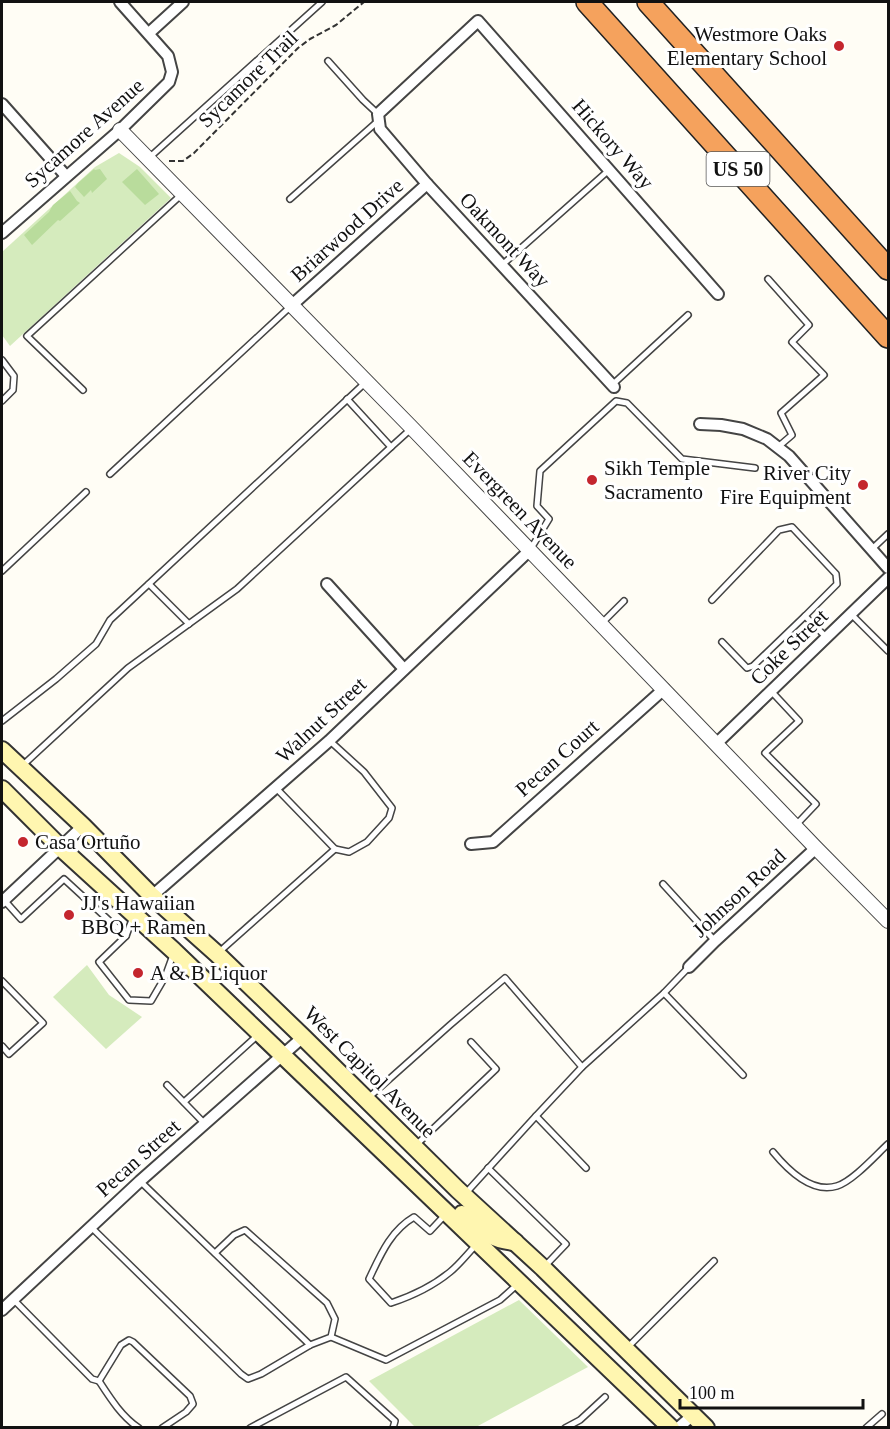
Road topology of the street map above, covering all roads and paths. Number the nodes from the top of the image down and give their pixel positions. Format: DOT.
graph roads {
  1 [pos="120,2"];
  2 [pos="183,2"];
  3 [pos="322,2"];
  4 [pos="364,2"];
  5 [pos="588,2"];
  6 [pos="648,2"];
  7 [pos="149,33"];
  8 [pos="328,61"];
  9 [pos="2,104"];
  10 [pos="378,117"];
  11 [pos="120,130"];
  12 [pos="149,158"];
  13 [pos="609,170"];
  14 [pos="66,176"];
  15 [pos="427,184"];
  16 [pos="183,192"];
  17 [pos="290,199"];
  18 [pos="2,233"];
  19 [pos="502,265"];
  20 [pos="888,269"];
  21 [pos="768,279"];
  22 [pos="718,294"];
  23 [pos="292,305"];
  24 [pos="688,315"];
  25 [pos="888,338"];
  26 [pos="2,360"];
  27 [pos="366,381"];
  28 [pos="613,386"];
  29 [pos="83,390"];
  30 [pos="347,399"];
  31 [pos="2,401"];
  32 [pos="700,424"];
  33 [pos="412,428"];
  34 [pos="391,447"];
  35 [pos="778,447"];
  36 [pos="755,468"];
  37 [pos="110,474"];
  38 [pos="86,492"];
  39 [pos="888,534"];
  40 [pos="872,549"];
  41 [pos="530,550"];
  42 [pos="888,568"];
  43 [pos="2,571"];
  44 [pos="888,578"];
  45 [pos="149,584"];
  46 [pos="327,584"];
  47 [pos="712,600"];
  48 [pos="624,601"];
  49 [pos="851,614"];
  50 [pos="805,616"];
  51 [pos="189,624"];
  52 [pos="601,624"];
  53 [pos="826,637"];
  54 [pos="722,642"];
  55 [pos="888,651"];
  56 [pos="404,669"];
  57 [pos="664,689"];
  58 [pos="771,691"];
  59 [pos="2,721"];
  60 [pos="329,741"];
  61 [pos="716,744"];
  62 [pos="2,750"];
  63 [pos="20,768"];
  64 [pos="276,788"];
  65 [pos="2,789"];
  66 [pos="82,826"];
  67 [pos="795,826"];
  68 [pos="471,844"];
  69 [pos="61,848"];
  70 [pos="816,848"];
  71 [pos="335,849"];
  72 [pos="663,884"];
  73 [pos="152,896"];
  74 [pos="3,901"];
  75 [pos="134,915"];
  76 [pos="888,921"];
  77 [pos="126,936"];
  78 [pos="715,941"];
  79 [pos="174,951"];
  80 [pos="217,954"];
  81 [pos="689,967"];
  82 [pos="2,981"];
  83 [pos="664,993"];
  84 [pos="259,1034"];
  85 [pos="303,1037"];
  86 [pos="471,1042"];
  87 [pos="2,1046"];
  88 [pos="282,1056"];
  89 [pos="582,1067"];
  90 [pos="743,1075"];
  91 [pos="167,1085"];
  92 [pos="367,1100"];
  93 [pos="184,1102"];
  94 [pos="536,1116"];
  95 [pos="205,1124"];
  96 [pos="369,1139"];
  97 [pos="888,1144"];
  98 [pos="414,1147"];
  99 [pos="773,1152"];
  100 [pos="488,1168"];
  101 [pos="586,1168"];
  102 [pos="140,1181"];
  103 [pos="464,1195"];
  104 [pos="447,1213"];
  105 [pos="91,1227"];
  106 [pos="515,1242"];
  107 [pos="478,1243"];
  108 [pos="216,1253"];
  109 [pos="714,1261"];
  110 [pos="543,1268"];
  111 [pos="519,1282"];
  112 [pos="13,1299"];
  113 [pos="2,1310"];
  114 [pos="332,1337"];
  115 [pos="310,1345"];
  116 [pos="626,1349"];
  117 [pos="99,1381"];
  118 [pos="605,1397"];
  119 [pos="882,1413"];
  120 [pos="693,1415"];
  121 [pos="139,1428"];
  122 [pos="162,1428"];
  123 [pos="250,1428"];
  124 [pos="393,1428"];
  125 [pos="565,1428"];
  126 [pos="671,1428"];
  127 [pos="678,1428"];
  128 [pos="706,1428"];
  129 [pos="866,1428"];
  1 -- 7 [label="street"];
  2 -- 7 [label="street"];
  3 -- 12 [label="lane"];
  4 -- 12 [label="path, Sycamore Trail"];
  5 -- 25 [label="highway, US 50"];
  6 -- 20 [label="highway, US 50"];
  7 -- 11 [label="street, Sycamore Avenue"];
  8 -- 10 [label="lane"];
  9 -- 14 [label="street"];
  10 -- 13 [label="street, Hickory Way"];
  10 -- 15 [label="street, Oakmont Way"];
  10 -- 17 [label="lane"];
  11 -- 12 [label="street, Evergreen Avenue"];
  11 -- 14 [label="street, Sycamore Avenue"];
  12 -- 16 [label="street, Evergreen Avenue"];
  13 -- 19 [label="lane"];
  13 -- 22 [label="street, Hickory Way"];
  14 -- 18 [label="street, Sycamore Avenue"];
  15 -- 19 [label="street, Oakmont Way"];
  15 -- 23 [label="street, Briarwood Drive"];
  16 -- 23 [label="street, Evergreen Avenue"];
  16 -- 29 [label="lane"];
  19 -- 28 [label="street, Oakmont Way"];
  21 -- 35 [label="lane"];
  23 -- 27 [label="street, Evergreen Avenue"];
  23 -- 37 [label="lane"];
  24 -- 28 [label="lane"];
  26 -- 31 [label="lane"];
  27 -- 30 [label="lane"];
  27 -- 33 [label="street, Evergreen Avenue"];
  30 -- 34 [label="lane"];
  30 -- 45 [label="lane"];
  32 -- 35 [label="street"];
  33 -- 34 [label="lane"];
  33 -- 41 [label="street, Evergreen Avenue"];
  34 -- 51 [label="lane"];
  35 -- 40 [label="street"];
  36 -- 41 [label="lane"];
  38 -- 43 [label="lane"];
  39 -- 40 [label="lane"];
  40 -- 42 [label="street"];
  41 -- 52 [label="street, Evergreen Avenue"];
  41 -- 56 [label="street, Walnut Street"];
  44 -- 49 [label="street, Coke Street"];
  45 -- 51 [label="lane"];
  45 -- 59 [label="lane"];
  46 -- 56 [label="street"];
  47 -- 50 [label="lane"];
  48 -- 52 [label="lane"];
  49 -- 53 [label="street, Coke Street"];
  49 -- 55 [label="lane"];
  50 -- 53 [label="lane"];
  50 -- 54 [label="lane"];
  51 -- 63 [label="lane"];
  52 -- 57 [label="street, Evergreen Avenue"];
  53 -- 58 [label="street, Coke Street"];
  56 -- 60 [label="street, Walnut Street"];
  57 -- 61 [label="street, Evergreen Avenue"];
  57 -- 68 [label="street, Pecan Court"];
  58 -- 61 [label="street, Coke Street"];
  58 -- 67 [label="lane"];
  60 -- 64 [label="street, Walnut Street"];
  60 -- 71 [label="lane"];
  61 -- 67 [label="street, Evergreen Avenue"];
  62 -- 63 [label="main road, West Capitol Avenue"];
  63 -- 66 [label="main road, West Capitol Avenue"];
  64 -- 71 [label="lane"];
  64 -- 73 [label="street, Walnut Street"];
  65 -- 69 [label="main road"];
  66 -- 69 [label="street"];
  66 -- 73 [label="main road, West Capitol Avenue"];
  67 -- 70 [label="street, Evergreen Avenue"];
  69 -- 74 [label="street"];
  69 -- 75 [label="main road"];
  70 -- 76 [label="street, Evergreen Avenue"];
  70 -- 78 [label="street, Johnson Road"];
  71 -- 80 [label="lane"];
  72 -- 78 [label="lane"];
  73 -- 75 [label="street, Walnut Street"];
  73 -- 80 [label="main road, West Capitol Avenue"];
  74 -- 77 [label="lane"];
  75 -- 77 [label="lane"];
  75 -- 79 [label="main road"];
  77 -- 79 [label="lane"];
  78 -- 81 [label="street, Johnson Road"];
  79 -- 84 [label="main road"];
  80 -- 85 [label="main road, West Capitol Avenue"];
  81 -- 83 [label="lane"];
  82 -- 87 [label="lane"];
  83 -- 89 [label="lane"];
  83 -- 90 [label="lane"];
  84 -- 88 [label="main road"];
  84 -- 93 [label="lane"];
  85 -- 88 [label="street, Pecan Street"];
  85 -- 92 [label="main road, West Capitol Avenue"];
  86 -- 98 [label="lane"];
  88 -- 95 [label="street, Pecan Street"];
  88 -- 96 [label="main road"];
  89 -- 92 [label="lane"];
  89 -- 94 [label="lane"];
  91 -- 93 [label="lane"];
  92 -- 98 [label="main road, West Capitol Avenue"];
  93 -- 95 [label="lane"];
  94 -- 100 [label="lane"];
  94 -- 101 [label="lane"];
  95 -- 102 [label="street, Pecan Street"];
  96 -- 103 [label="main road"];
  96 -- 104 [label="main road"];
  97 -- 99 [label="lane"];
  98 -- 103 [label="main road, West Capitol Avenue"];
  100 -- 103 [label="lane"];
  100 -- 110 [label="lane"];
  102 -- 105 [label="street, Pecan Street"];
  102 -- 108 [label="lane"];
  103 -- 106 [label="main road, West Capitol Avenue"];
  104 -- 106 [label="main road"];
  104 -- 107 [label="main road"];
  104 -- 107 [label="lane"];
  105 -- 112 [label="street, Pecan Street"];
  105 -- 115 [label="lane"];
  106 -- 110 [label="main road, West Capitol Avenue"];
  107 -- 111 [label="main road"];
  108 -- 114 [label="lane"];
  108 -- 115 [label="lane"];
  109 -- 116 [label="lane"];
  110 -- 116 [label="main road, West Capitol Avenue"];
  111 -- 114 [label="lane"];
  111 -- 126 [label="main road"];
  112 -- 113 [label="street, Pecan Street"];
  112 -- 117 [label="lane"];
  114 -- 115 [label="lane"];
  116 -- 120 [label="main road, West Capitol Avenue"];
  117 -- 121 [label="lane"];
  117 -- 122 [label="lane"];
  118 -- 125 [label="lane"];
  119 -- 129 [label="lane"];
  120 -- 127 [label="street"];
  120 -- 128 [label="main road, West Capitol Avenue"];
  123 -- 124 [label="lane"];
}
